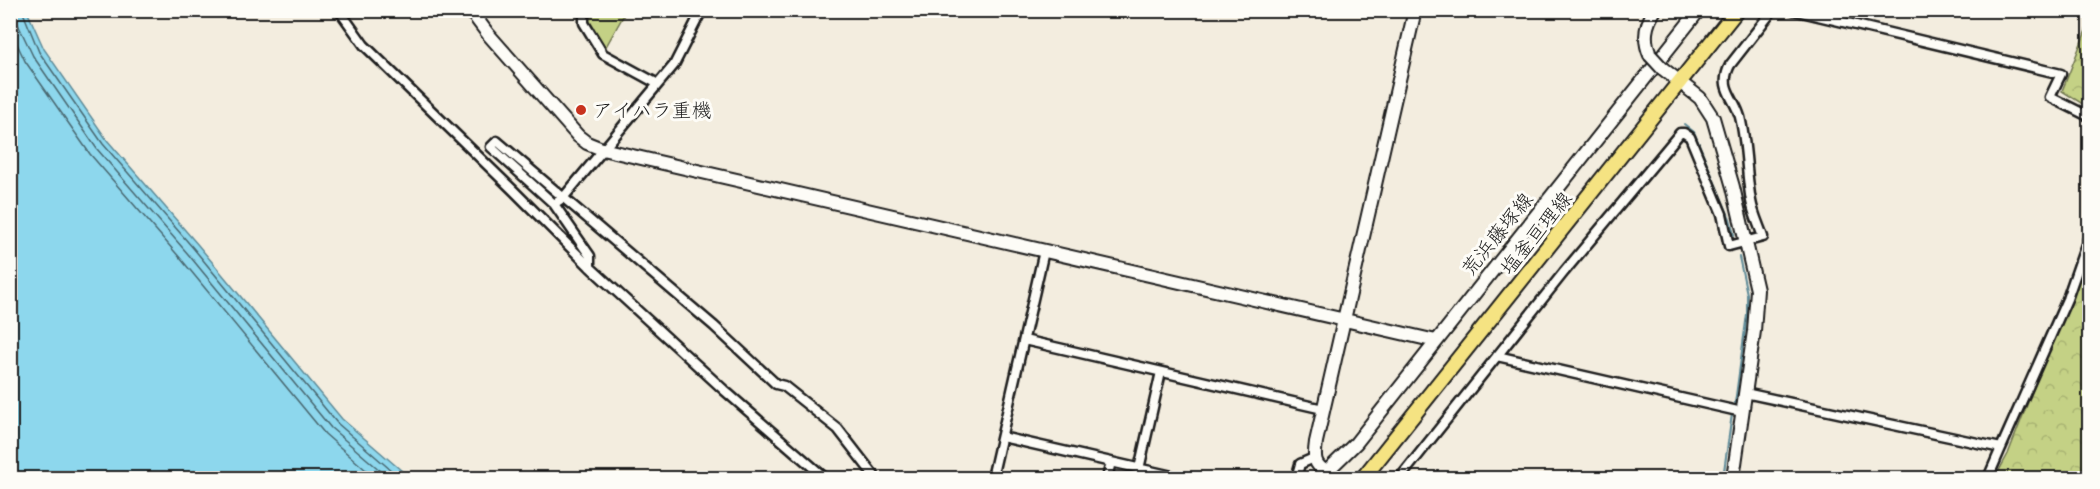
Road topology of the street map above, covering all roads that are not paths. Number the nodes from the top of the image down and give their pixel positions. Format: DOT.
graph roads {
  1 [pos="339,10"];
  2 [pos="470,10"];
  3 [pos="584,10"];
  4 [pos="702,10"];
  5 [pos="1415,10"];
  6 [pos="1655,10"];
  7 [pos="1699,10"];
  8 [pos="1737,10"];
  9 [pos="1773,10"];
  10 [pos="1793,10"];
  11 [pos="1679,82"];
  12 [pos="658,84"];
  13 [pos="2090,117"];
  14 [pos="602,149"];
  15 [pos="562,198"];
  16 [pos="554,204"];
  17 [pos="2090,233"];
  18 [pos="1746,243"];
  19 [pos="1044,251"];
  20 [pos="590,267"];
  21 [pos="1343,320"];
  22 [pos="1024,340"];
  23 [pos="1436,341"];
  24 [pos="1497,356"];
  25 [pos="1161,372"];
  26 [pos="1745,393"];
  27 [pos="1323,409"];
  28 [pos="1743,412"];
  29 [pos="1002,437"];
  30 [pos="2001,448"];
  31 [pos="1314,458"];
  32 [pos="1111,462"];
  33 [pos="1139,469"];
  34 [pos="1324,476"];
  35 [pos="825,478"];
  36 [pos="876,478"];
  37 [pos="992,478"];
  38 [pos="1107,478"];
  39 [pos="1181,478"];
  40 [pos="1296,478"];
  41 [pos="1363,478"];
  42 [pos="1400,478"];
  43 [pos="1733,478"];
  44 [pos="1988,478"];
  1 -- 20 [label="street"];
  2 -- 14 [label="street"];
  3 -- 12 [label="street"];
  4 -- 12 [label="street"];
  5 -- 21 [label="street"];
  6 -- 11 [label="street, bridge"];
  7 -- 23 [label="street, 荒浜藤塚線"];
  8 -- 11 [label="main road, 塩釜亘理線"];
  9 -- 18 [label="street"];
  10 -- 13 [label="street"];
  11 -- 18 [label="street"];
  11 -- 41 [label="main road, 塩釜亘理線"];
  12 -- 14 [label="street"];
  14 -- 15 [label="street"];
  14 -- 19 [label="street"];
  15 -- 16 [label="street"];
  15 -- 16 [label="street"];
  15 -- 36 [label="street"];
  16 -- 20 [label="street"];
  17 -- 30 [label="street"];
  18 -- 24 [label="street"];
  18 -- 26 [label="street"];
  19 -- 21 [label="street"];
  19 -- 22 [label="street"];
  20 -- 35 [label="street"];
  21 -- 23 [label="street"];
  21 -- 27 [label="street"];
  22 -- 25 [label="street"];
  22 -- 29 [label="street"];
  23 -- 34 [label="street, 荒浜藤塚線"];
  24 -- 28 [label="street"];
  24 -- 42 [label="street"];
  25 -- 27 [label="street"];
  25 -- 33 [label="street"];
  26 -- 28 [label="street"];
  26 -- 30 [label="street"];
  27 -- 31 [label="street"];
  28 -- 43 [label="street"];
  29 -- 32 [label="street"];
  29 -- 37 [label="street"];
  30 -- 44 [label="street"];
  31 -- 34 [label="street"];
  31 -- 40 [label="street"];
  32 -- 33 [label="street"];
  32 -- 38 [label="street"];
  33 -- 39 [label="street"];
}
